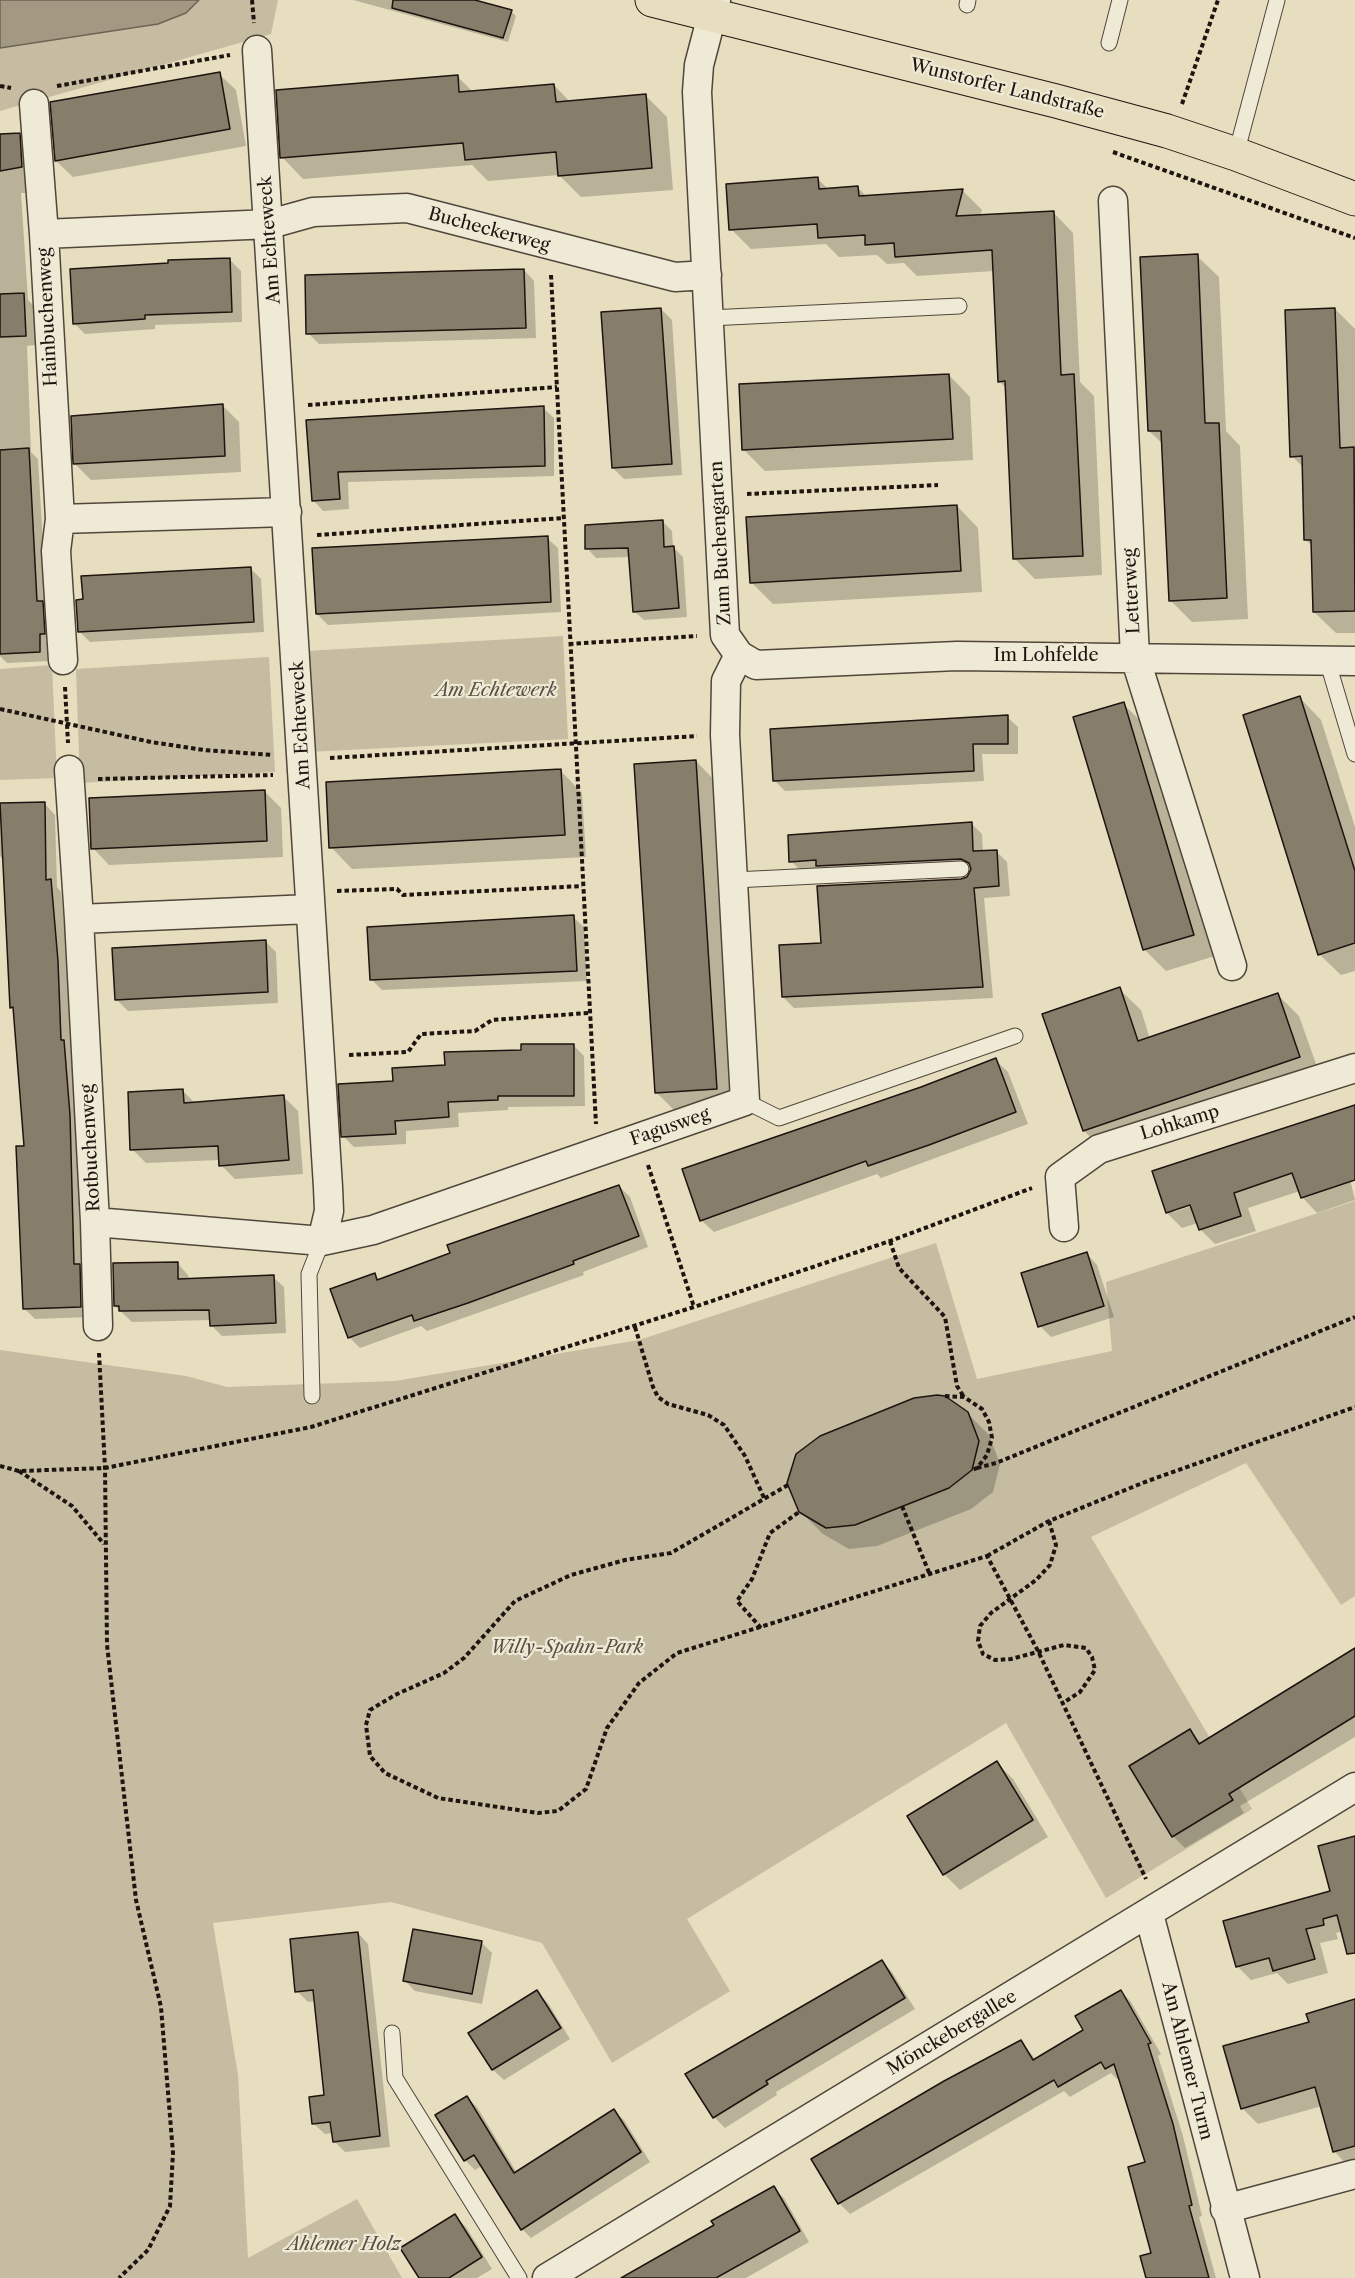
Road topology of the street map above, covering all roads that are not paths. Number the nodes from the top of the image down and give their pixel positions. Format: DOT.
graph roads {
  1 [pos="652,0"];
  2 [pos="1120,0"];
  3 [pos="1277,0"];
  4 [pos="714,8"];
  5 [pos="1109,43"];
  6 [pos="257,50"];
  7 [pos="44,95"];
  8 [pos="1236,154"];
  9 [pos="1355,199"];
  10 [pos="1113,201"];
  11 [pos="270,224"];
  12 [pos="44,234"];
  13 [pos="707,275"];
  14 [pos="959,306"];
  15 [pos="709,318"];
  16 [pos="60,519"];
  17 [pos="288,524"];
  18 [pos="732,645"];
  19 [pos="1136,657"];
  20 [pos="63,660"];
  21 [pos="1327,660"];
  22 [pos="1355,661"];
  23 [pos="1355,754"];
  24 [pos="69,775"];
  25 [pos="961,869"];
  26 [pos="734,880"];
  27 [pos="310,901"];
  28 [pos="79,919"];
  29 [pos="1232,966"];
  30 [pos="1015,1036"];
  31 [pos="1355,1068"];
  32 [pos="745,1101"];
  33 [pos="95,1222"];
  34 [pos="1064,1227"];
  35 [pos="322,1240"];
  36 [pos="98,1326"];
  37 [pos="312,1396"];
  38 [pos="1355,1786"];
  39 [pos="1154,1910"];
  40 [pos="392,2033"];
  41 [pos="1355,2174"];
  42 [pos="1225,2209"];
  43 [pos="519,2278"];
  44 [pos="547,2278"];
  45 [pos="1245,2278"];
  1 -- 4 [label="main road, Wunstorfer Landstraße"];
  2 -- 5 [label="lane"];
  3 -- 8 [label="lane"];
  4 -- 8 [label="main road, Wunstorfer Landstraße"];
  4 -- 13 [label="street, Zum Buchengarten"];
  6 -- 11 [label="street, Am Echteweck"];
  7 -- 12 [label="street"];
  8 -- 9 [label="main road, Wunstorfer Landstraße"];
  10 -- 19 [label="street, Letterweg"];
  11 -- 12 [label="street, Hainbuchenweg"];
  11 -- 13 [label="street, Bucheckerweg"];
  11 -- 17 [label="street, Am Echteweck"];
  12 -- 16 [label="street, Hainbuchenweg"];
  13 -- 15 [label="street, Zum Buchengarten"];
  14 -- 15 [label="lane"];
  15 -- 18 [label="street, Zum Buchengarten"];
  16 -- 17 [label="street"];
  16 -- 20 [label="street, Hainbuchenweg"];
  17 -- 27 [label="street, Am Echteweck"];
  18 -- 19 [label="street, Im Lohfelde"];
  18 -- 26 [label="street, Zum Buchengarten"];
  19 -- 21 [label="street, Im Lohfelde"];
  19 -- 29 [label="street, Letterweg"];
  21 -- 22 [label="street, Im Lohfelde"];
  21 -- 23 [label="lane"];
  24 -- 28 [label="street, Rotbuchenweg"];
  25 -- 26 [label="lane"];
  26 -- 32 [label="street, Zum Buchengarten"];
  27 -- 28 [label="street"];
  27 -- 35 [label="street, Am Echteweck"];
  28 -- 33 [label="street, Rotbuchenweg"];
  30 -- 32 [label="lane"];
  31 -- 34 [label="street, Lohkamp"];
  32 -- 35 [label="street, Fagusweg"];
  33 -- 35 [label="street, Rotbuchenweg"];
  33 -- 36 [label="street"];
  35 -- 37 [label="lane, Am Echteweck"];
  38 -- 39 [label="street, Mönckebergallee"];
  39 -- 42 [label="street, Am Ahlemer Turm"];
  39 -- 44 [label="street, Mönckebergallee"];
  40 -- 43 [label="lane"];
  41 -- 42 [label="street"];
  42 -- 45 [label="street, Am Ahlemer Turm"];
}
